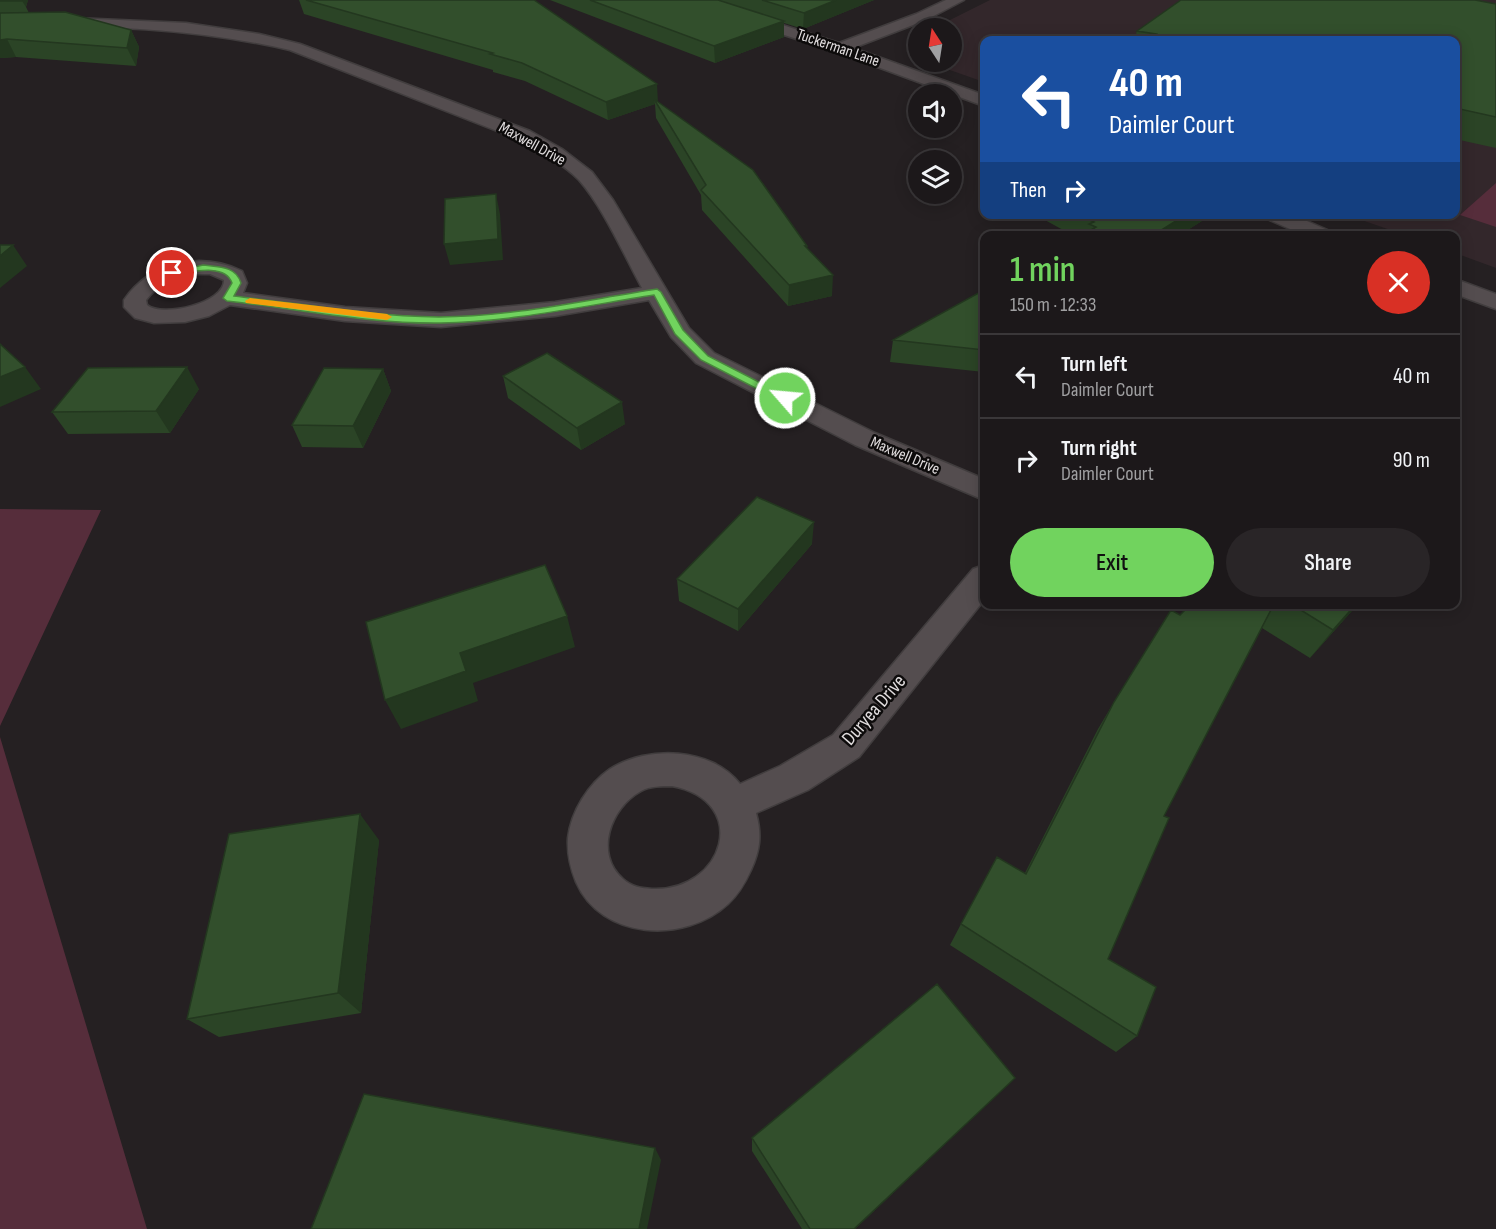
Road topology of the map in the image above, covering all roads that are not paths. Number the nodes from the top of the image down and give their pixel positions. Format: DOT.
graph roads {
  1 [pos="690,0"];
  2 [pos="957,0"];
  3 [pos="0,24"];
  4 [pos="839,48"];
  5 [pos="980,100"];
  6 [pos="1284,219"];
  7 [pos="1313,231"];
  8 [pos="1460,288"];
  9 [pos="657,292"];
  10 [pos="227,298"];
  11 [pos="1496,302"];
  12 [pos="980,488"];
  13 [pos="980,583"];
  14 [pos="733,805"];
  1 -- 4 [label="street, Tuckerman Lane"];
  2 -- 4 [label="street"];
  3 -- 9 [label="street, Maxwell Drive"];
  4 -- 5 [label="street, Tuckerman Lane"];
  6 -- 7 [label="street"];
  8 -- 11 [label="street"];
  9 -- 10 [label="street"];
  9 -- 12 [label="street, Maxwell Drive"];
  13 -- 14 [label="street, Duryea Drive"];
}
